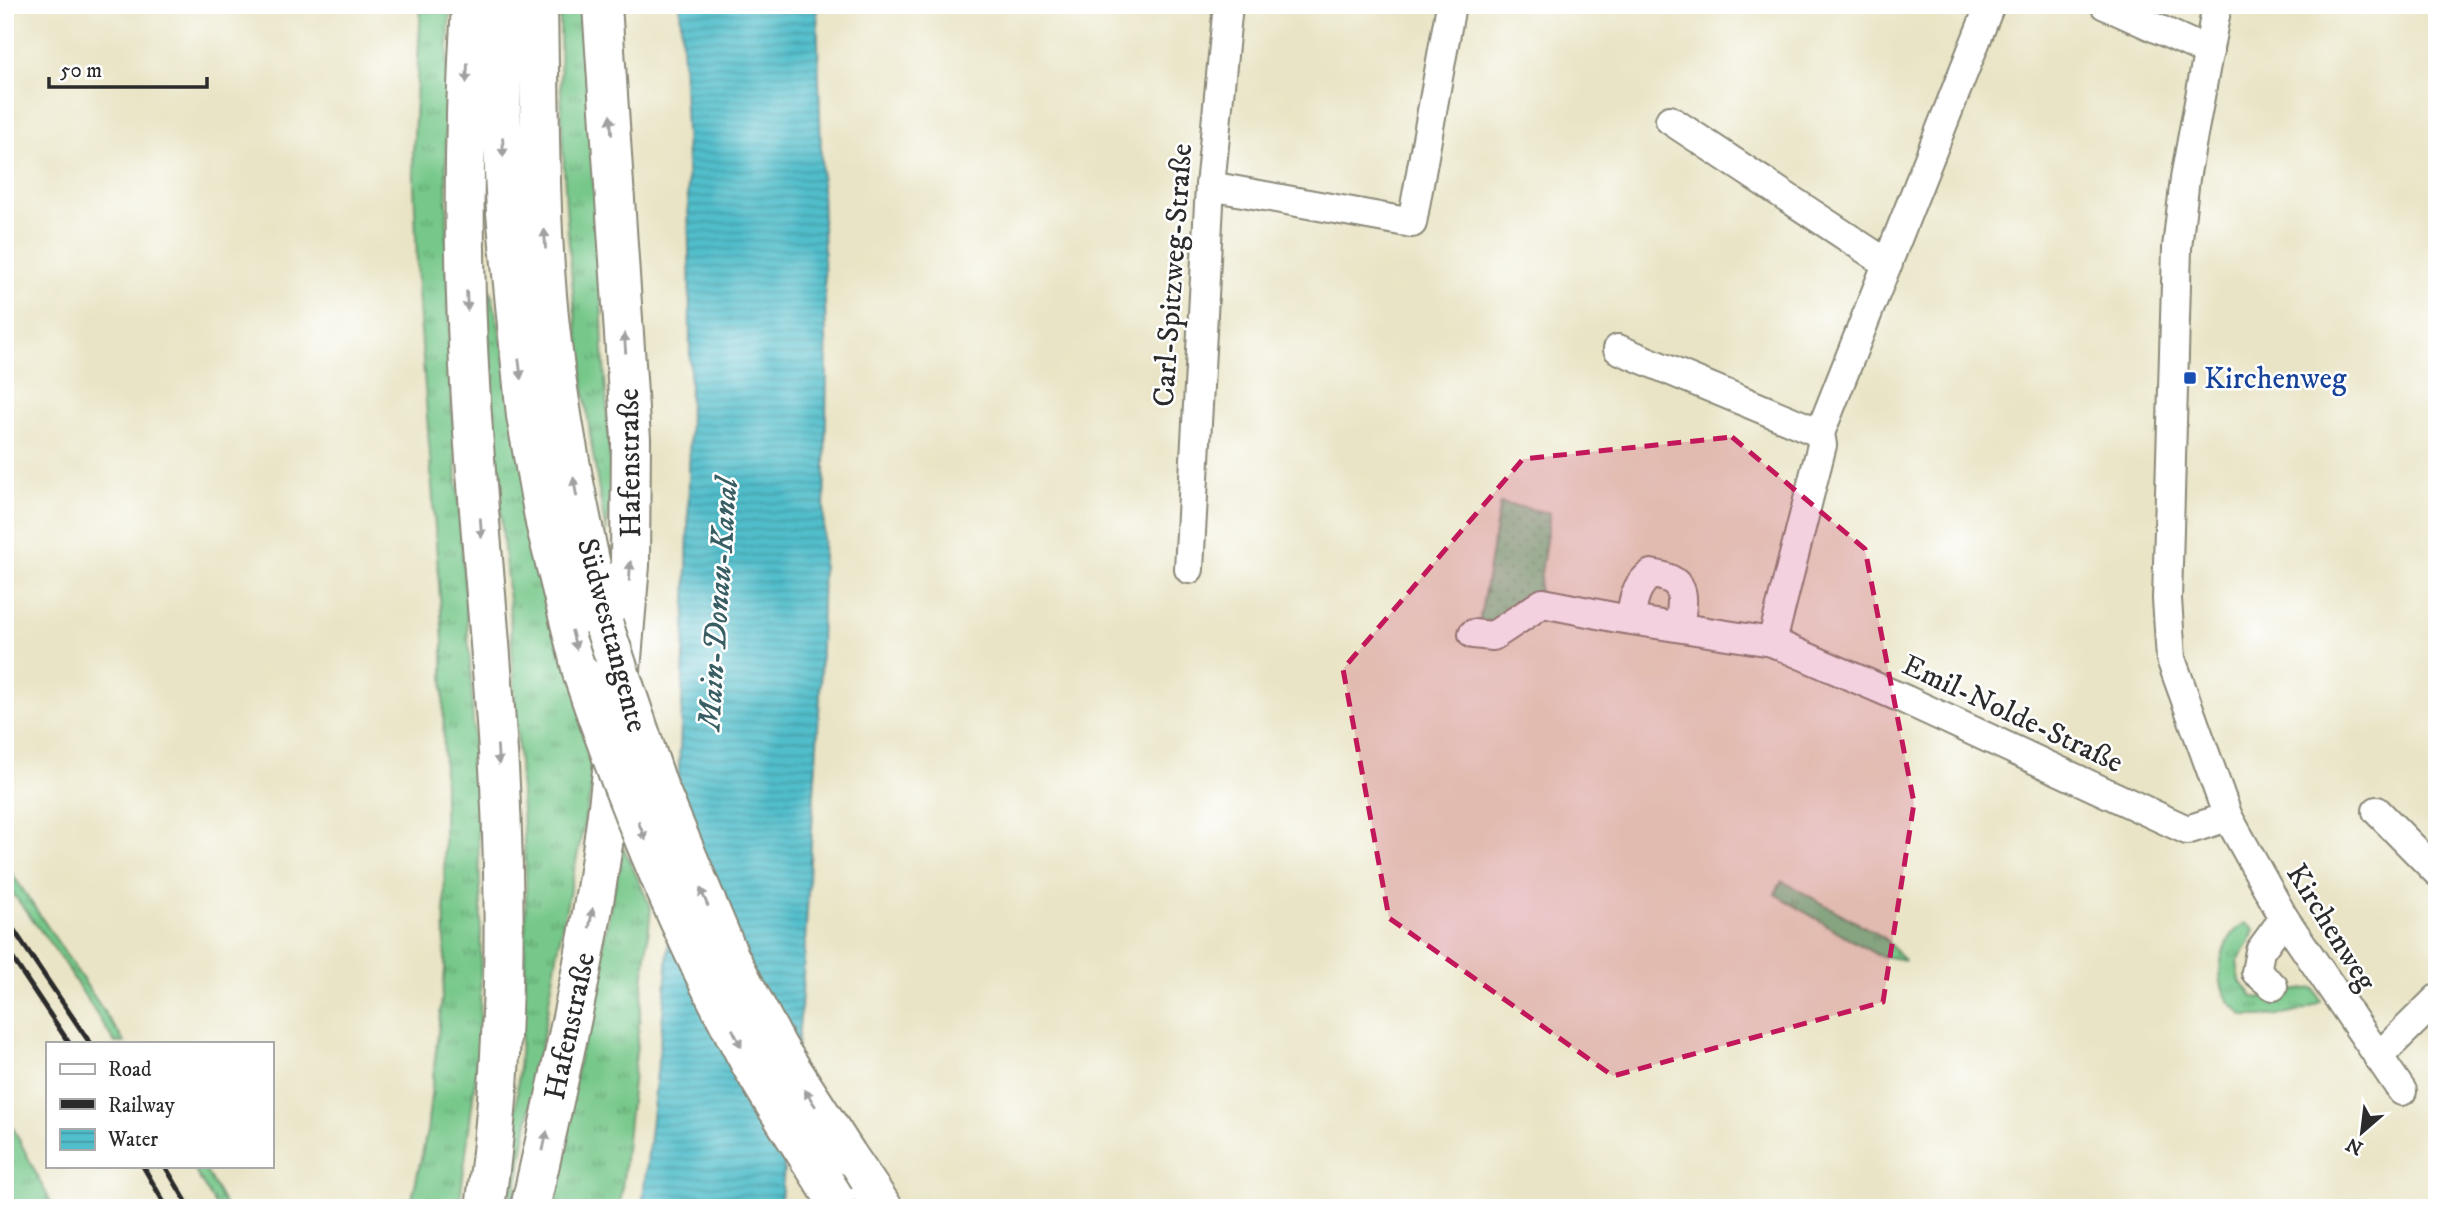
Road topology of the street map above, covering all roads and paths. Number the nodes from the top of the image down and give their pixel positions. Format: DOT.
graph roads {
  1 [pos="471,5"];
  2 [pos="504,5"];
  3 [pos="538,5"];
  4 [pos="602,5"];
  5 [pos="1228,5"];
  6 [pos="1451,5"];
  7 [pos="1990,5"];
  8 [pos="2105,5"];
  9 [pos="2217,5"];
  10 [pos="2209,52"];
  11 [pos="1670,120"];
  12 [pos="1210,186"];
  13 [pos="1888,264"];
  14 [pos="530,304"];
  15 [pos="1618,349"];
  16 [pos="1820,433"];
  17 [pos="1190,559"];
  18 [pos="1631,619"];
  19 [pos="1679,627"];
  20 [pos="1473,634"];
  21 [pos="1772,642"];
  22 [pos="2377,811"];
  23 [pos="2228,817"];
  24 [pos="2437,872"];
  25 [pos="2284,918"];
  26 [pos="2273,986"];
  27 [pos="2437,999"];
  28 [pos="2378,1057"];
  29 [pos="2402,1091"];
  30 [pos="485,1208"];
  31 [pos="530,1208"];
  32 [pos="841,1208"];
  33 [pos="883,1208"];
  1 -- 30 [label="highway, Hafenstraße, one-way"];
  2 -- 14 [label="highway, Südwesttangente, one-way"];
  14 -- 3 [label="highway, Südwesttangente, one-way"];
  31 -- 4 [label="highway, Hafenstraße, one-way"];
  5 -- 12 [label="street, Carl-Spitzweg-Straße"];
  6 -- 12 [label="street"];
  7 -- 13 [label="street"];
  8 -- 10 [label="street"];
  9 -- 10 [label="street, Kirchenweg"];
  10 -- 23 [label="street, Kirchenweg"];
  11 -- 13 [label="street"];
  12 -- 17 [label="street, Carl-Spitzweg-Straße"];
  13 -- 16 [label="street"];
  14 -- 32 [label="highway, Südwesttangente, one-way, bridge"];
  33 -- 14 [label="highway, Südwesttangente, one-way, bridge"];
  15 -- 16 [label="street"];
  16 -- 21 [label="street"];
  18 -- 19 [label="street, Emil-Nolde-Straße"];
  18 -- 19 [label="street"];
  18 -- 20 [label="street, Emil-Nolde-Straße"];
  19 -- 21 [label="street, Emil-Nolde-Straße"];
  21 -- 23 [label="street, Emil-Nolde-Straße"];
  22 -- 24 [label="street"];
  23 -- 25 [label="street, Kirchenweg"];
  25 -- 26 [label="street"];
  25 -- 28 [label="street, Kirchenweg"];
  27 -- 28 [label="street"];
  28 -- 29 [label="street, Kirchenweg"];
}
